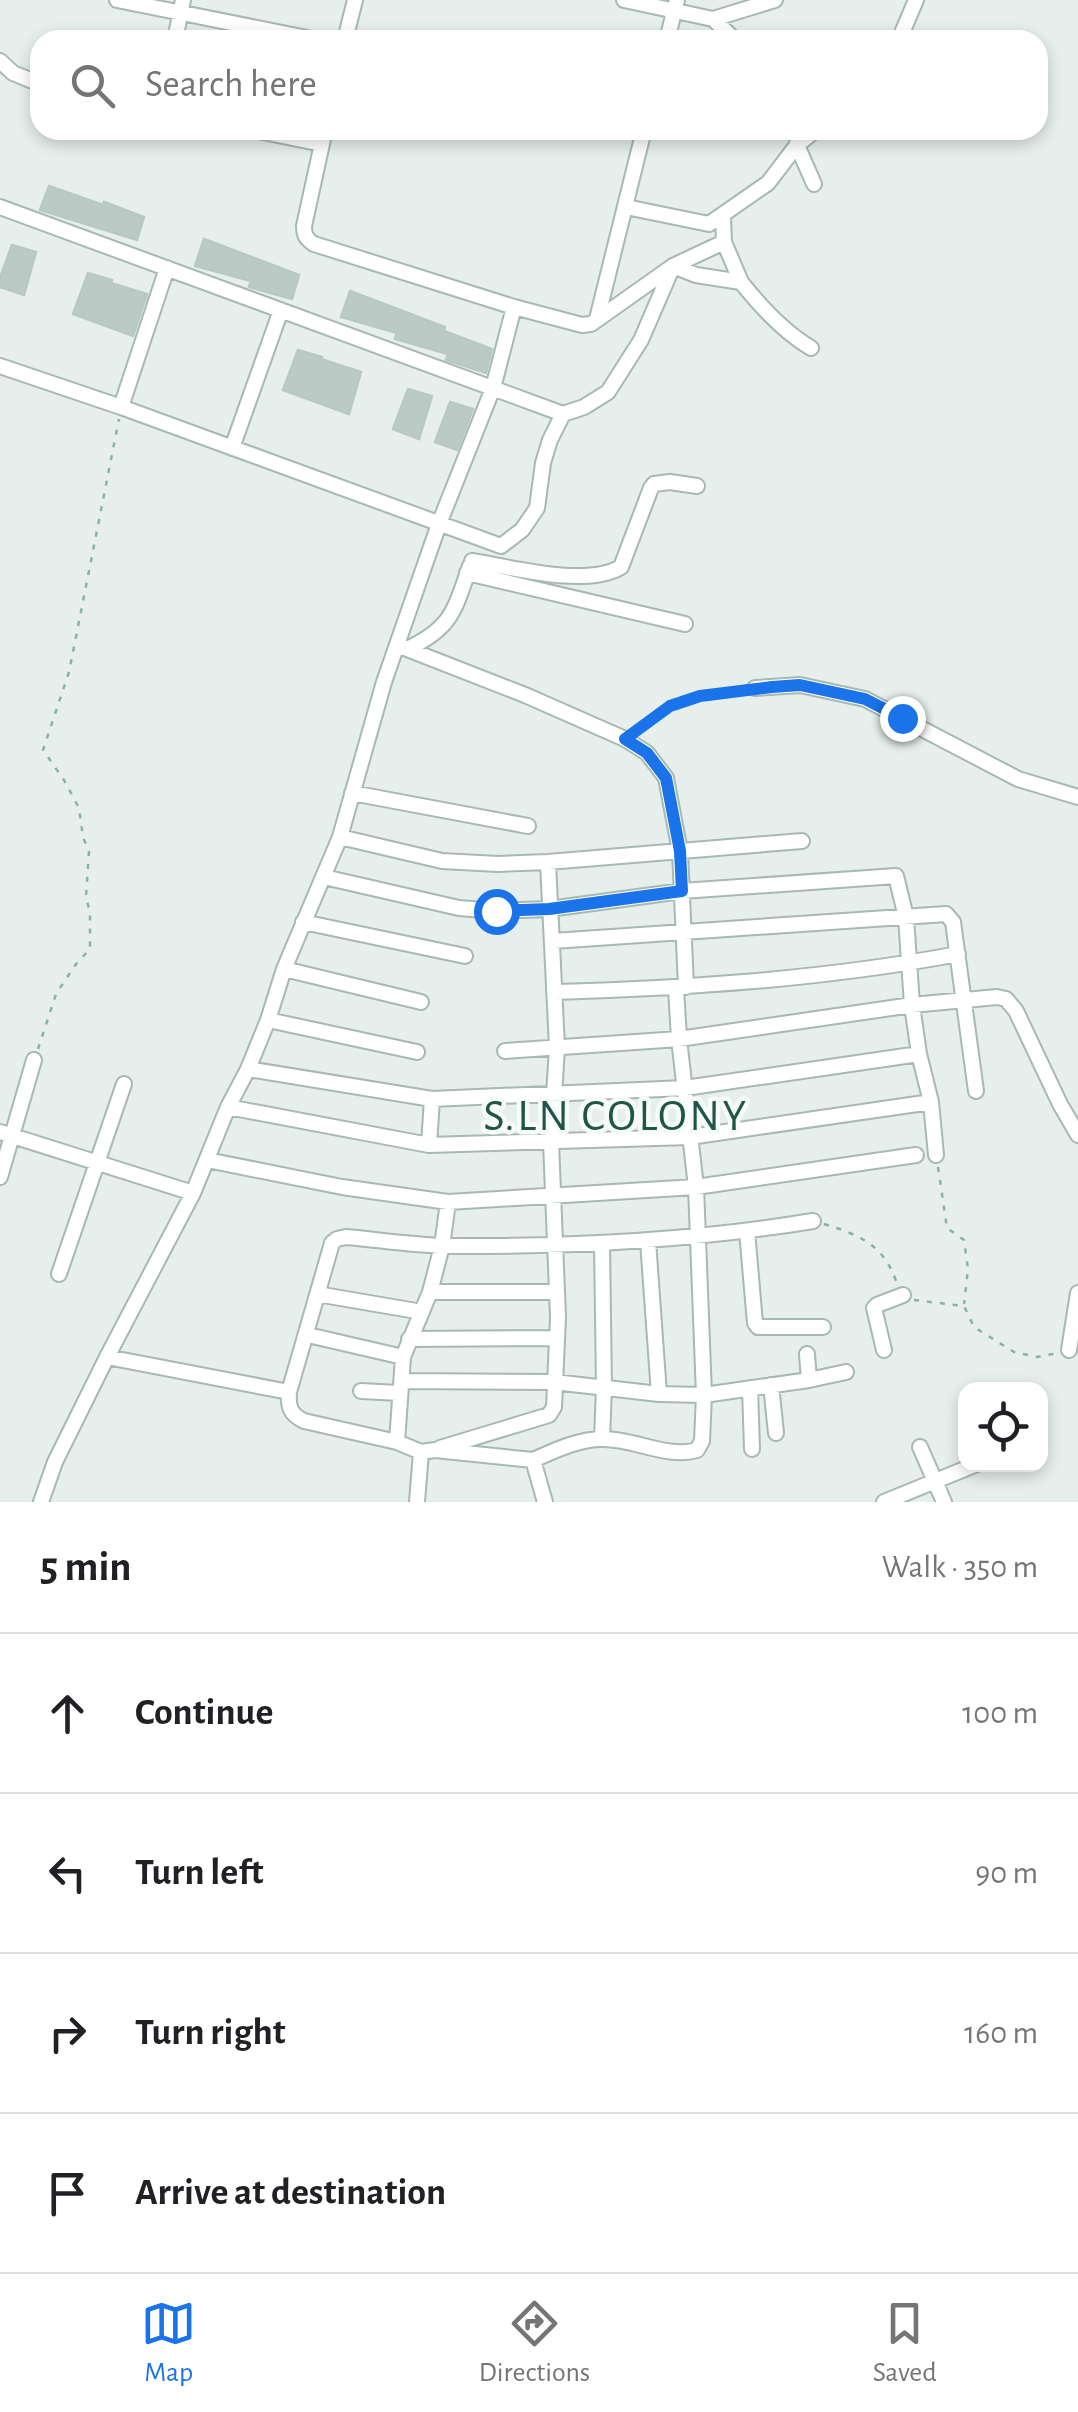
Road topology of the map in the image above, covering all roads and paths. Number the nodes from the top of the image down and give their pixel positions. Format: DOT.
graph roads {
  1 [pos="117,0"];
  2 [pos="356,0"];
  3 [pos="624,0"];
  4 [pos="775,0"];
  5 [pos="916,0"];
  6 [pos="182,6"];
  7 [pos="676,6"];
  8 [pos="714,20"];
  9 [pos="277,30"];
  10 [pos="348,30"];
  11 [pos="724,30"];
  12 [pos="903,30"];
  13 [pos="0,61"];
  14 [pos="30,80"];
  15 [pos="323,140"];
  16 [pos="642,140"];
  17 [pos="797,140"];
  18 [pos="799,140"];
  19 [pos="814,184"];
  20 [pos="0,207"];
  21 [pos="626,207"];
  22 [pos="723,216"];
  23 [pos="724,242"];
  24 [pos="673,266"];
  25 [pos="167,268"];
  26 [pos="741,282"];
  27 [pos="514,308"];
  28 [pos="280,310"];
  29 [pos="597,320"];
  30 [pos="811,348"];
  31 [pos="0,366"];
  32 [pos="493,388"];
  33 [pos="122,407"];
  34 [pos="563,414"];
  35 [pos="232,448"];
  36 [pos="697,486"];
  37 [pos="440,524"];
  38 [pos="471,564"];
  39 [pos="686,624"];
  40 [pos="402,648"];
  41 [pos="756,688"];
  42 [pos="625,739"];
  43 [pos="352,794"];
  44 [pos="1078,798"];
  45 [pos="528,826"];
  46 [pos="340,837"];
  47 [pos="802,840"];
  48 [pos="680,851"];
  49 [pos="548,862"];
  50 [pos="324,877"];
  51 [pos="682,891"];
  52 [pos="549,909"];
  53 [pos="906,918"];
  54 [pos="303,922"];
  55 [pos="684,934"];
  56 [pos="553,941"];
  57 [pos="958,954"];
  58 [pos="466,956"];
  59 [pos="909,963"];
  60 [pos="284,969"];
  61 [pos="681,988"];
  62 [pos="554,992"];
  63 [pos="964,1000"];
  64 [pos="421,1002"];
  65 [pos="912,1005"];
  66 [pos="268,1020"];
  67 [pos="679,1039"];
  68 [pos="558,1048"];
  69 [pos="504,1051"];
  70 [pos="417,1052"];
  71 [pos="920,1054"];
  72 [pos="34,1060"];
  73 [pos="248,1068"];
  74 [pos="124,1084"];
  75 [pos="685,1088"];
  76 [pos="976,1091"];
  77 [pos="553,1092"];
  78 [pos="432,1099"];
  79 [pos="930,1102"];
  80 [pos="228,1107"];
  81 [pos="6,1134"];
  82 [pos="1078,1134"];
  83 [pos="690,1137"];
  84 [pos="551,1142"];
  85 [pos="429,1146"];
  86 [pos="936,1154"];
  87 [pos="916,1155"];
  88 [pos="207,1160"];
  89 [pos="97,1163"];
  90 [pos="0,1176"];
  91 [pos="696,1187"];
  92 [pos="193,1193"];
  93 [pos="554,1196"];
  94 [pos="448,1202"];
  95 [pos="813,1221"];
  96 [pos="747,1231"];
  97 [pos="698,1238"];
  98 [pos="648,1241"];
  99 [pos="556,1244"];
  100 [pos="602,1244"];
  101 [pos="442,1246"];
  102 [pos="59,1274"];
  103 [pos="430,1292"];
  104 [pos="557,1292"];
  105 [pos="1078,1293"];
  106 [pos="318,1294"];
  107 [pos="903,1295"];
  108 [pos="964,1306"];
  109 [pos="422,1312"];
  110 [pos="823,1327"];
  111 [pos="308,1335"];
  112 [pos="556,1338"];
  113 [pos="410,1339"];
  114 [pos="884,1350"];
  115 [pos="1069,1350"];
  116 [pos="807,1354"];
  117 [pos="107,1356"];
  118 [pos="403,1357"];
  119 [pos="846,1372"];
  120 [pos="809,1380"];
  121 [pos="554,1382"];
  122 [pos="771,1385"];
  123 [pos="400,1387"];
  124 [pos="604,1388"];
  125 [pos="750,1388"];
  126 [pos="360,1391"];
  127 [pos="289,1392"];
  128 [pos="659,1394"];
  129 [pos="704,1395"];
  130 [pos="776,1433"];
  131 [pos="602,1439"];
  132 [pos="397,1442"];
  133 [pos="920,1446"];
  134 [pos="752,1450"];
  135 [pos="428,1451"];
  136 [pos="533,1460"];
  137 [pos="958,1472"];
  138 [pos="935,1482"];
  139 [pos="41,1502"];
  140 [pos="417,1502"];
  141 [pos="545,1502"];
  142 [pos="884,1502"];
  143 [pos="944,1502"];
  1 -- 6 [label="street"];
  2 -- 10 [label="street"];
  3 -- 7 [label="street"];
  4 -- 8 [label="street"];
  5 -- 12 [label="street"];
  6 -- 9 [label="street"];
  7 -- 8 [label="street"];
  8 -- 11 [label="street"];
  13 -- 14 [label="street"];
  15 -- 27 [label="street"];
  16 -- 21 [label="street"];
  17 -- 22 [label="street"];
  18 -- 19 [label="street"];
  20 -- 25 [label="street"];
  21 -- 22 [label="street"];
  21 -- 29 [label="street"];
  22 -- 23 [label="street"];
  23 -- 24 [label="street"];
  23 -- 26 [label="street"];
  24 -- 26 [label="street"];
  24 -- 29 [label="street"];
  24 -- 34 [label="street"];
  25 -- 28 [label="street"];
  25 -- 33 [label="street"];
  26 -- 30 [label="street"];
  27 -- 29 [label="street"];
  27 -- 32 [label="street"];
  28 -- 32 [label="street"];
  28 -- 35 [label="street"];
  31 -- 33 [label="street"];
  32 -- 34 [label="street"];
  32 -- 37 [label="street"];
  33 -- 35 [label="street"];
  33 -- 72 [label="path"];
  34 -- 37 [label="street"];
  35 -- 37 [label="street"];
  36 -- 38 [label="street"];
  37 -- 40 [label="street"];
  38 -- 39 [label="street"];
  38 -- 40 [label="street"];
  40 -- 42 [label="street"];
  40 -- 43 [label="street"];
  41 -- 42 [label="path"];
  41 -- 44 [label="street"];
  42 -- 48 [label="street"];
  43 -- 45 [label="street"];
  43 -- 46 [label="street"];
  46 -- 49 [label="street"];
  46 -- 50 [label="street"];
  47 -- 48 [label="street"];
  48 -- 49 [label="street"];
  48 -- 51 [label="street"];
  49 -- 52 [label="street"];
  50 -- 52 [label="street"];
  50 -- 54 [label="street"];
  51 -- 52 [label="street"];
  51 -- 53 [label="street"];
  51 -- 55 [label="street"];
  52 -- 56 [label="street"];
  53 -- 55 [label="street"];
  53 -- 57 [label="street"];
  53 -- 59 [label="street"];
  54 -- 58 [label="street"];
  54 -- 60 [label="street"];
  55 -- 56 [label="street"];
  55 -- 61 [label="street"];
  56 -- 62 [label="street"];
  57 -- 59 [label="street"];
  57 -- 63 [label="street"];
  59 -- 61 [label="street"];
  59 -- 65 [label="street"];
  60 -- 64 [label="street"];
  60 -- 66 [label="street"];
  61 -- 62 [label="street"];
  61 -- 67 [label="street"];
  62 -- 68 [label="street"];
  63 -- 65 [label="street"];
  63 -- 76 [label="street"];
  63 -- 82 [label="street"];
  65 -- 67 [label="street"];
  65 -- 71 [label="street"];
  66 -- 70 [label="street"];
  66 -- 73 [label="street"];
  67 -- 68 [label="street"];
  67 -- 75 [label="street"];
  68 -- 69 [label="street"];
  68 -- 77 [label="street"];
  71 -- 75 [label="street"];
  71 -- 79 [label="street"];
  72 -- 81 [label="street"];
  73 -- 78 [label="street"];
  73 -- 80 [label="street"];
  74 -- 89 [label="street"];
  75 -- 77 [label="street"];
  75 -- 83 [label="street"];
  77 -- 78 [label="street"];
  77 -- 84 [label="street"];
  78 -- 85 [label="street"];
  79 -- 83 [label="street"];
  79 -- 86 [label="street"];
  80 -- 85 [label="street"];
  80 -- 88 [label="street"];
  81 -- 89 [label="street"];
  81 -- 90 [label="street"];
  83 -- 84 [label="street"];
  83 -- 91 [label="street"];
  84 -- 85 [label="street"];
  84 -- 93 [label="street"];
  86 -- 108 [label="path"];
  87 -- 91 [label="street"];
  88 -- 92 [label="street"];
  88 -- 94 [label="street"];
  89 -- 92 [label="street"];
  89 -- 102 [label="street"];
  91 -- 93 [label="street"];
  91 -- 97 [label="street"];
  92 -- 117 [label="street"];
  93 -- 94 [label="street"];
  93 -- 99 [label="street"];
  94 -- 101 [label="street"];
  95 -- 96 [label="street"];
  95 -- 107 [label="path"];
  96 -- 97 [label="street"];
  96 -- 110 [label="street"];
  97 -- 98 [label="street"];
  97 -- 129 [label="street"];
  98 -- 100 [label="street"];
  98 -- 128 [label="street"];
  99 -- 100 [label="street"];
  99 -- 101 [label="street"];
  99 -- 104 [label="street"];
  100 -- 124 [label="street"];
  101 -- 103 [label="street"];
  101 -- 106 [label="street"];
  103 -- 104 [label="street"];
  103 -- 109 [label="street"];
  104 -- 112 [label="street"];
  105 -- 115 [label="street"];
  106 -- 109 [label="street"];
  106 -- 111 [label="street"];
  107 -- 108 [label="path"];
  107 -- 114 [label="street"];
  108 -- 115 [label="path"];
  109 -- 113 [label="street"];
  111 -- 118 [label="street"];
  111 -- 127 [label="street"];
  112 -- 113 [label="street"];
  112 -- 121 [label="street"];
  113 -- 118 [label="street"];
  116 -- 120 [label="street"];
  117 -- 127 [label="street"];
  117 -- 139 [label="street"];
  118 -- 123 [label="street"];
  119 -- 120 [label="street"];
  120 -- 122 [label="street"];
  121 -- 123 [label="street"];
  121 -- 124 [label="street"];
  121 -- 135 [label="street"];
  122 -- 125 [label="street"];
  122 -- 130 [label="street"];
  123 -- 126 [label="street"];
  123 -- 132 [label="street"];
  124 -- 128 [label="street"];
  124 -- 131 [label="street"];
  125 -- 129 [label="street"];
  125 -- 134 [label="street"];
  127 -- 132 [label="street"];
  128 -- 129 [label="street"];
  129 -- 131 [label="street"];
  131 -- 136 [label="street"];
  132 -- 135 [label="street"];
  133 -- 138 [label="street"];
  135 -- 136 [label="street"];
  135 -- 140 [label="street"];
  136 -- 141 [label="street"];
  137 -- 138 [label="street"];
  138 -- 142 [label="street"];
  138 -- 143 [label="street"];
}
